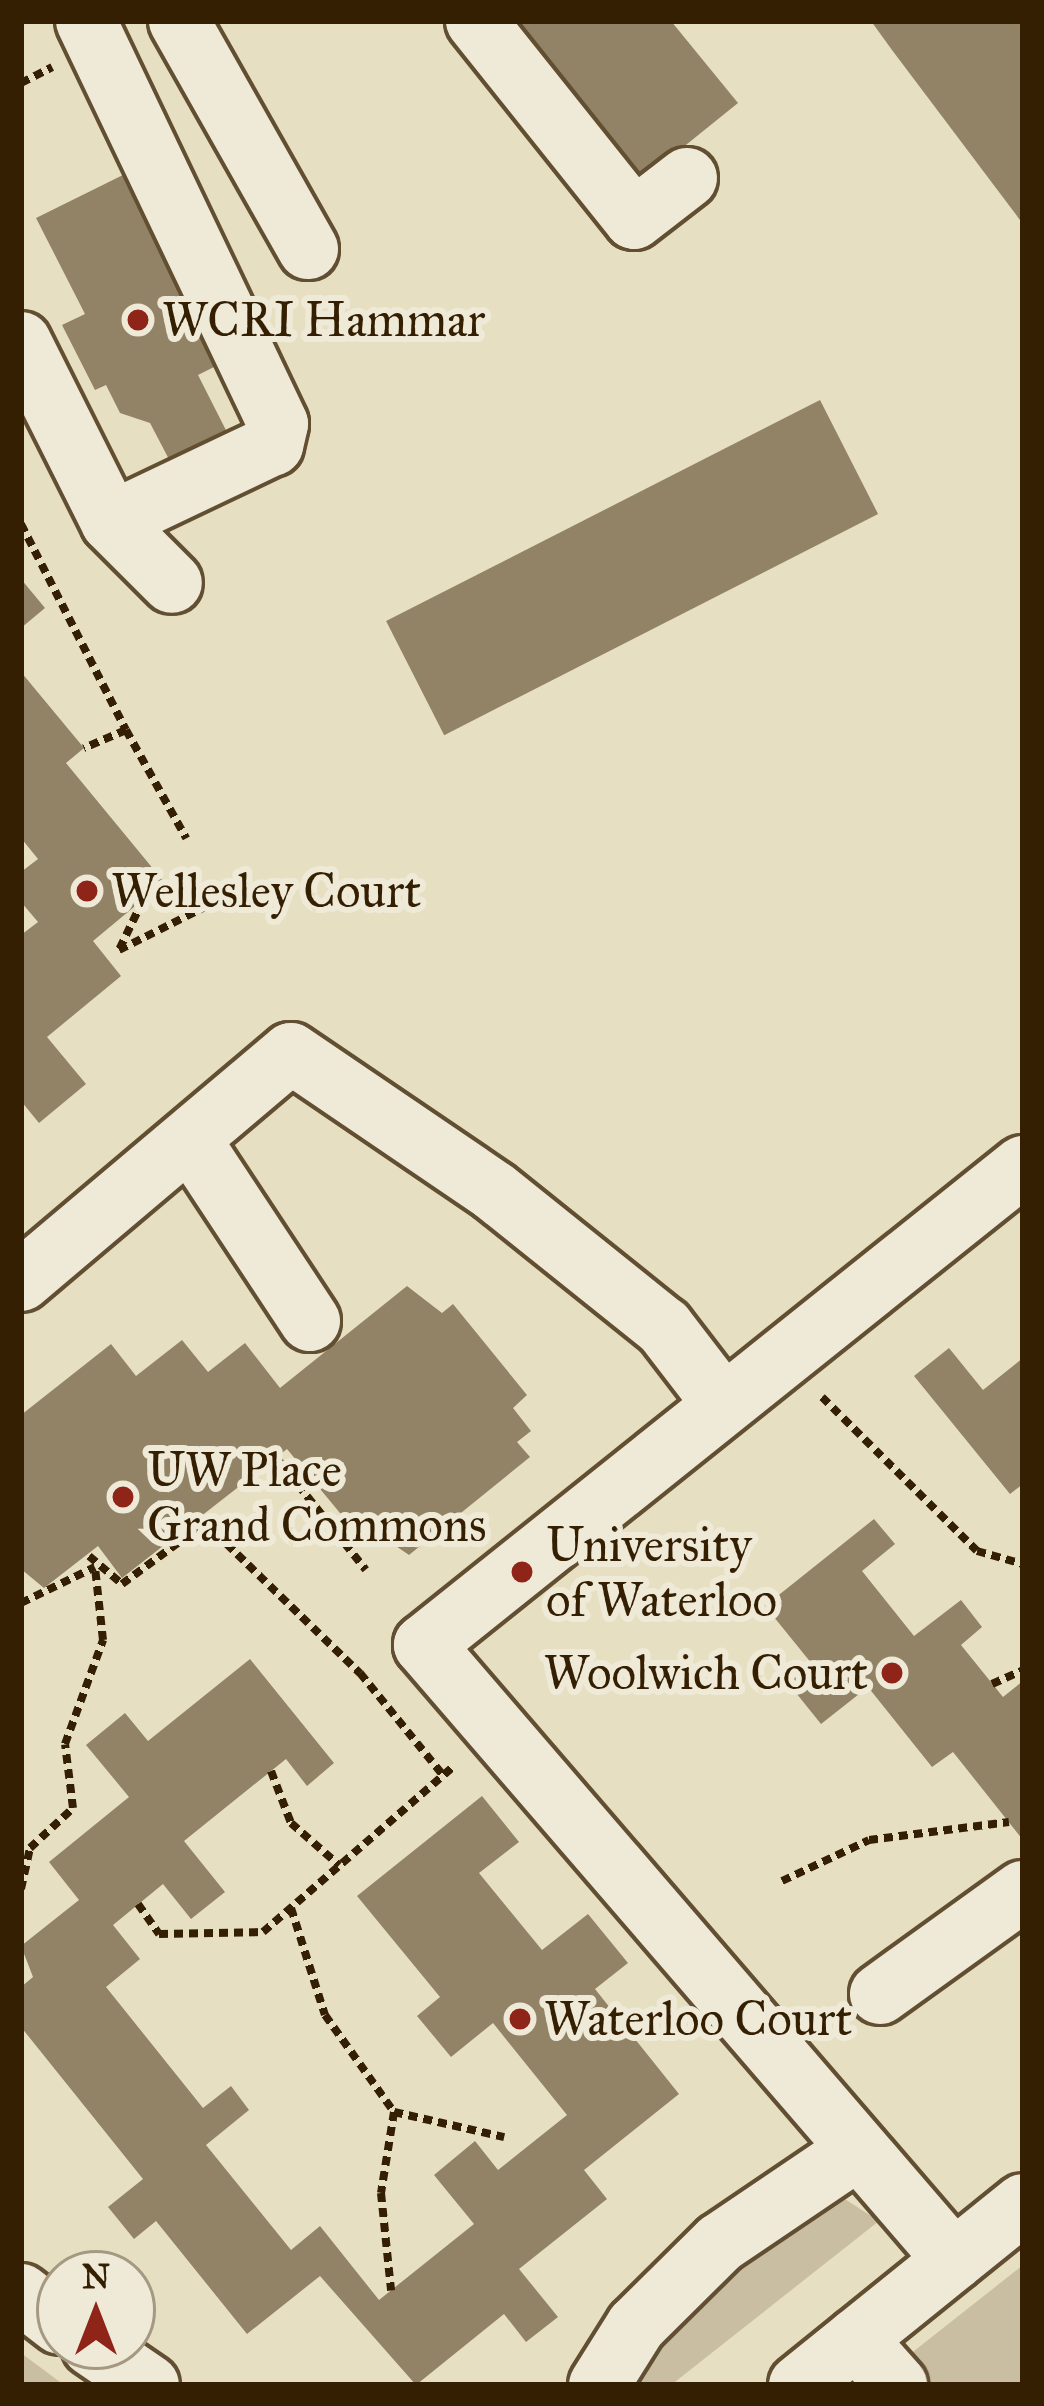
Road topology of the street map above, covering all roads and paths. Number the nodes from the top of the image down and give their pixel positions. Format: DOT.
graph roads {
  1 [pos="86,21"];
  2 [pos="179,21"];
  3 [pos="476,21"];
  4 [pos="688,178"];
  5 [pos="308,249"];
  6 [pos="21,342"];
  7 [pos="111,522"];
  8 [pos="21,524"];
  9 [pos="172,584"];
  10 [pos="126,730"];
  11 [pos="84,748"];
  12 [pos="186,838"];
  13 [pos="143,900"];
  14 [pos="217,901"];
  15 [pos="190,1139"];
  16 [pos="1023,1166"];
  17 [pos="21,1281"];
  18 [pos="310,1321"];
  19 [pos="789,1352"];
  20 [pos="723,1404"];
  21 [pos="279,1461"];
  22 [pos="89,1556"];
  23 [pos="1023,1564"];
  24 [pos="96,1565"];
  25 [pos="366,1570"];
  26 [pos="21,1604"];
  27 [pos="1023,1670"];
  28 [pos="992,1684"];
  29 [pos="501,1724"];
  30 [pos="272,1771"];
  31 [pos="443,1775"];
  32 [pos="1009,1822"];
  33 [pos="339,1864"];
  34 [pos="782,1881"];
  35 [pos="21,1889"];
  36 [pos="1023,1891"];
  37 [pos="139,1904"];
  38 [pos="291,1907"];
  39 [pos="880,1994"];
  40 [pos="394,2112"];
  41 [pos="505,2137"];
  42 [pos="856,2151"];
  43 [pos="1023,2204"];
  44 [pos="954,2260"];
  45 [pos="391,2290"];
  46 [pos="856,2339"];
  47 [pos="599,2385"];
  48 [pos="799,2385"];
  49 [pos="896,2385"];
  1 -- 7 [label="street"];
  2 -- 5 [label="street"];
  3 -- 4 [label="street"];
  6 -- 7 [label="street"];
  7 -- 9 [label="street"];
  8 -- 10 [label="path"];
  10 -- 11 [label="path"];
  10 -- 12 [label="path"];
  13 -- 14 [label="path"];
  15 -- 17 [label="street"];
  15 -- 18 [label="street"];
  15 -- 20 [label="street"];
  16 -- 19 [label="street"];
  19 -- 20 [label="street"];
  19 -- 23 [label="path"];
  20 -- 29 [label="street"];
  21 -- 25 [label="path"];
  22 -- 24 [label="path"];
  24 -- 26 [label="path"];
  24 -- 31 [label="path"];
  24 -- 35 [label="path"];
  27 -- 28 [label="path"];
  29 -- 31 [label="path"];
  29 -- 42 [label="street"];
  30 -- 33 [label="path"];
  31 -- 33 [label="path"];
  32 -- 34 [label="path"];
  33 -- 38 [label="path"];
  36 -- 39 [label="street"];
  37 -- 38 [label="path"];
  38 -- 40 [label="path"];
  40 -- 41 [label="path"];
  40 -- 45 [label="path"];
  42 -- 44 [label="street"];
  42 -- 47 [label="street"];
  43 -- 44 [label="street"];
  44 -- 46 [label="street"];
  46 -- 48 [label="street"];
  46 -- 49 [label="street"];
}
